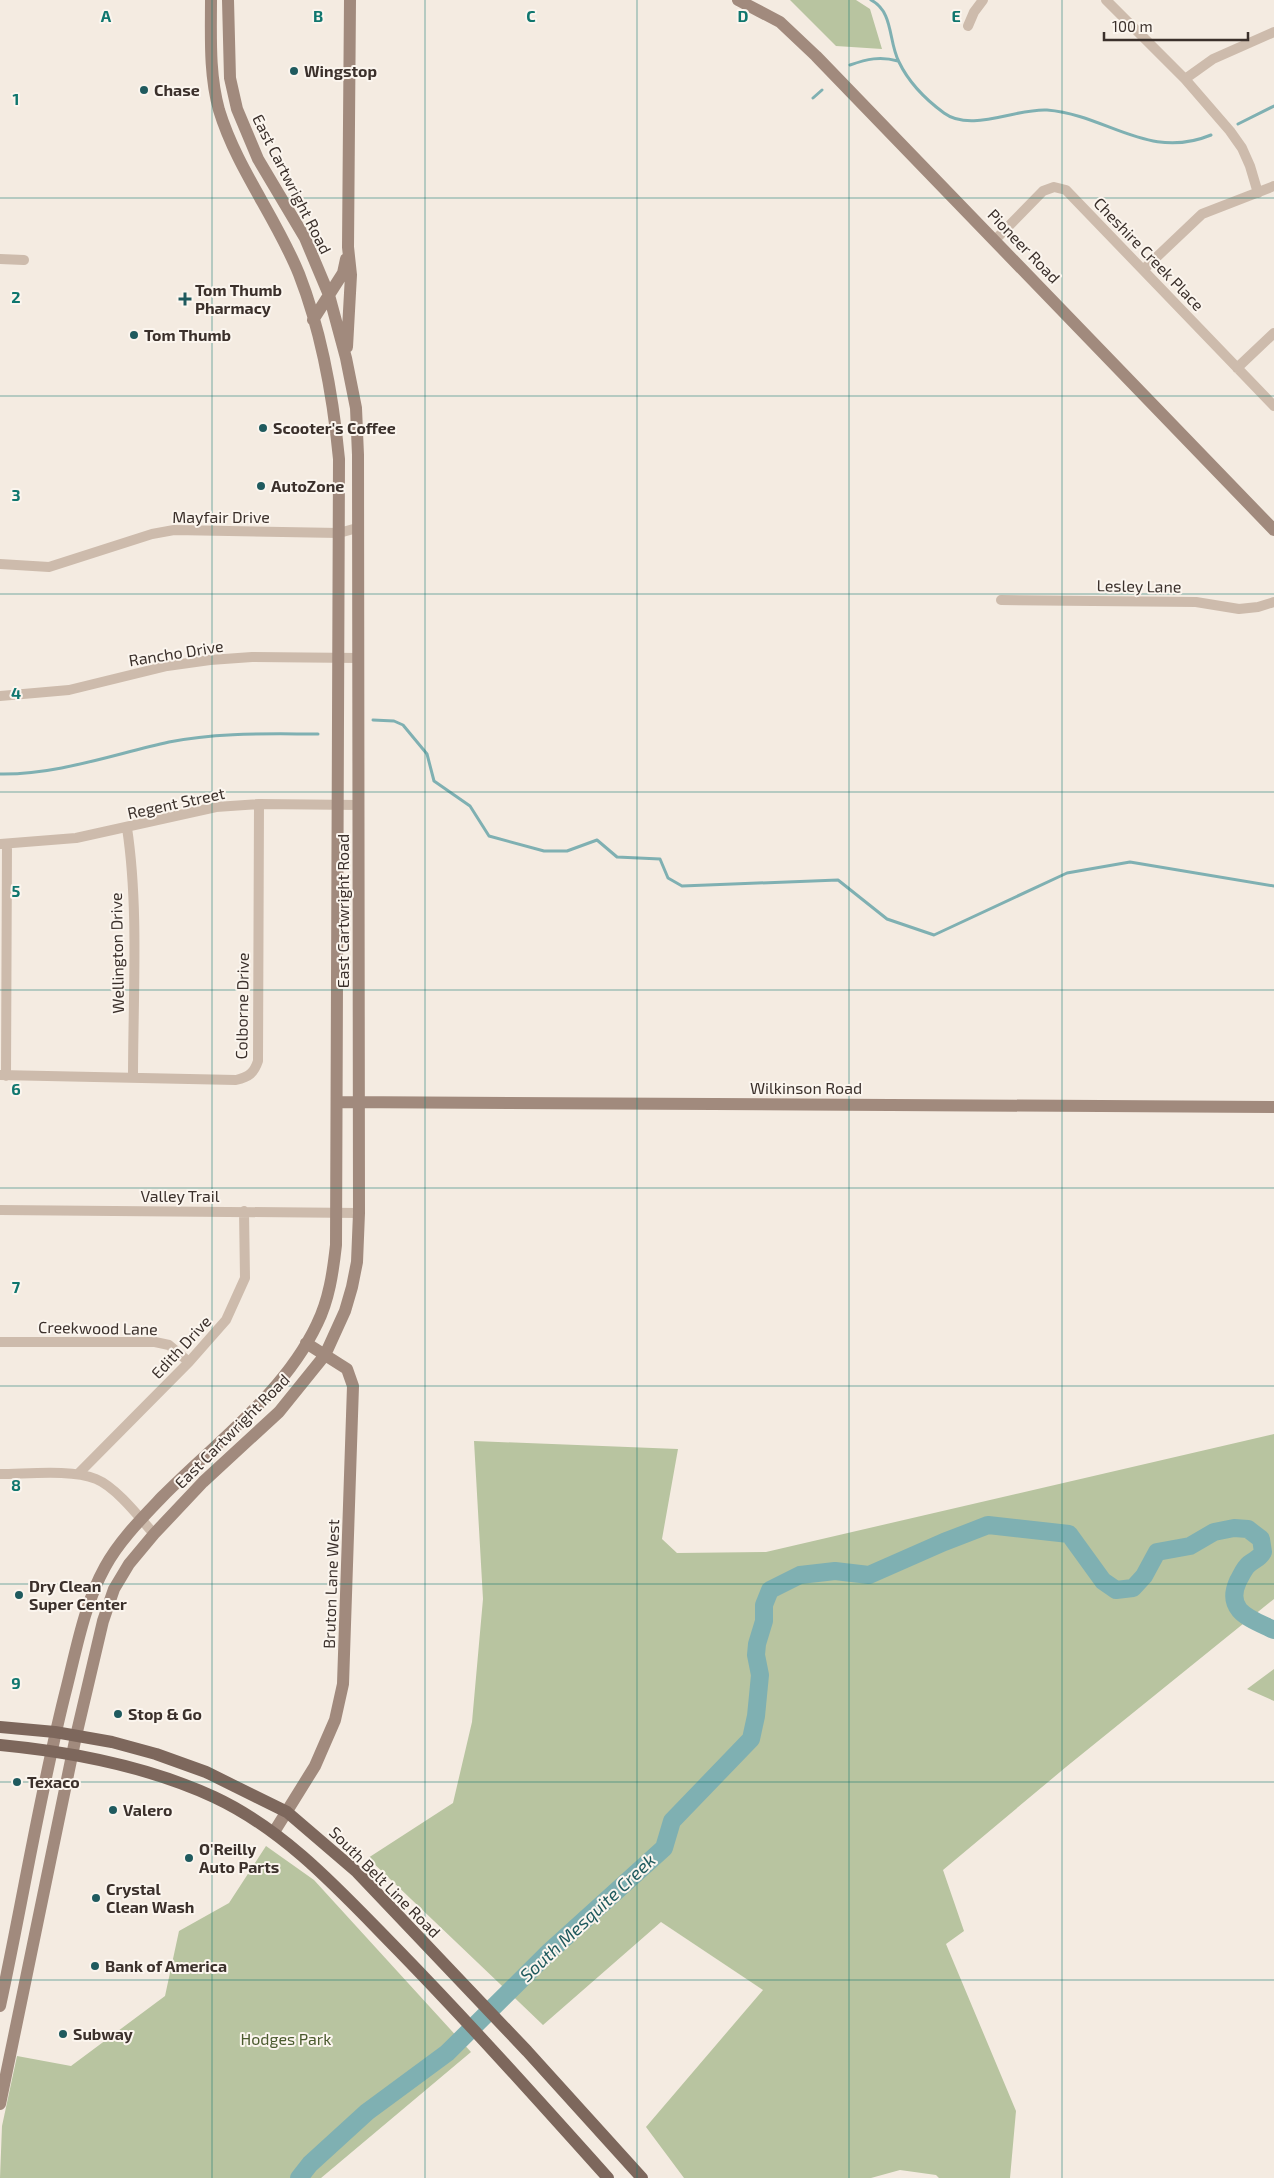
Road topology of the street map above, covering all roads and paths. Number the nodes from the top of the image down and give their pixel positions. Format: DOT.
graph roads {
  1 [pos="210,0"];
  2 [pos="228,0"];
  3 [pos="350,0"];
  4 [pos="738,0"];
  5 [pos="983,0"];
  6 [pos="1106,0"];
  7 [pos="968,26"];
  8 [pos="1274,32"];
  9 [pos="1185,79"];
  10 [pos="269,177"];
  11 [pos="252,186"];
  12 [pos="1274,186"];
  13 [pos="1258,193"];
  14 [pos="995,240"];
  15 [pos="348,247"];
  16 [pos="0,259"];
  17 [pos="24,260"];
  18 [pos="1143,270"];
  19 [pos="329,296"];
  20 [pos="313,320"];
  21 [pos="1274,333"];
  22 [pos="346,358"];
  23 [pos="1237,368"];
  24 [pos="351,381"];
  25 [pos="330,384"];
  26 [pos="1274,406"];
  27 [pos="357,528"];
  28 [pos="1274,530"];
  29 [pos="339,533"];
  30 [pos="0,564"];
  31 [pos="1001,600"];
  32 [pos="1274,602"];
  33 [pos="339,657"];
  34 [pos="359,658"];
  35 [pos="0,696"];
  36 [pos="259,804"];
  37 [pos="338,804"];
  38 [pos="359,805"];
  39 [pos="127,828"];
  40 [pos="3,844"];
  41 [pos="3,1076"];
  42 [pos="133,1077"];
  43 [pos="338,1102"];
  44 [pos="359,1102"];
  45 [pos="1274,1107"];
  46 [pos="0,1210"];
  47 [pos="244,1211"];
  48 [pos="360,1212"];
  49 [pos="338,1213"];
  50 [pos="0,1342"];
  51 [pos="306,1343"];
  52 [pos="325,1355"];
  53 [pos="189,1362"];
  54 [pos="0,1474"];
  55 [pos="78,1474"];
  56 [pos="141,1519"];
  57 [pos="154,1534"];
  58 [pos="0,1727"];
  59 [pos="55,1732"];
  60 [pos="76,1736"];
  61 [pos="0,1745"];
  62 [pos="52,1751"];
  63 [pos="72,1754"];
  64 [pos="287,1812"];
  65 [pos="274,1832"];
  66 [pos="8,1969"];
  67 [pos="27,1972"];
  68 [pos="0,2006"];
  69 [pos="0,2104"];
  70 [pos="608,2178"];
  71 [pos="642,2178"];
  1 -- 11 [label="main road, East Cartwright Road"];
  2 -- 10 [label="main road, East Cartwright Road"];
  3 -- 15 [label="main road"];
  4 -- 14 [label="main road, Pioneer Road"];
  5 -- 7 [label="street"];
  6 -- 9 [label="street"];
  8 -- 9 [label="street"];
  9 -- 13 [label="street"];
  10 -- 11 [label="main road"];
  10 -- 19 [label="main road, East Cartwright Road"];
  11 -- 20 [label="main road, East Cartwright Road"];
  12 -- 13 [label="street"];
  13 -- 18 [label="street"];
  14 -- 18 [label="street, Cheshire Creek Place"];
  14 -- 28 [label="main road, Pioneer Road"];
  15 -- 19 [label="main road"];
  15 -- 22 [label="main road"];
  16 -- 17 [label="street"];
  18 -- 23 [label="street, Cheshire Creek Place"];
  19 -- 20 [label="main road"];
  19 -- 22 [label="main road, East Cartwright Road"];
  20 -- 25 [label="main road, East Cartwright Road"];
  21 -- 23 [label="street"];
  22 -- 24 [label="main road, East Cartwright Road"];
  23 -- 26 [label="street, Cheshire Creek Place"];
  24 -- 25 [label="main road"];
  24 -- 27 [label="main road, East Cartwright Road"];
  25 -- 29 [label="main road, East Cartwright Road"];
  27 -- 29 [label="street, Mayfair Drive"];
  27 -- 34 [label="main road, East Cartwright Road"];
  29 -- 30 [label="street, Mayfair Drive"];
  29 -- 33 [label="main road, East Cartwright Road"];
  31 -- 32 [label="street, Lesley Lane"];
  33 -- 34 [label="street, Rancho Drive"];
  33 -- 35 [label="street, Rancho Drive"];
  33 -- 37 [label="main road, East Cartwright Road"];
  34 -- 38 [label="main road, East Cartwright Road"];
  36 -- 37 [label="street, Regent Street"];
  36 -- 39 [label="street, Regent Street"];
  36 -- 42 [label="street, Colborne Drive"];
  37 -- 38 [label="street, Regent Street"];
  37 -- 43 [label="main road, East Cartwright Road"];
  38 -- 44 [label="main road, East Cartwright Road"];
  39 -- 40 [label="street, Regent Street"];
  39 -- 42 [label="street, Wellington Drive"];
  40 -- 41 [label="street"];
  41 -- 42 [label="street, Colborne Drive"];
  43 -- 44 [label="main road, Wilkinson Road"];
  43 -- 49 [label="main road, East Cartwright Road"];
  44 -- 45 [label="main road, Wilkinson Road"];
  44 -- 48 [label="main road, East Cartwright Road"];
  46 -- 47 [label="street, Valley Trail"];
  47 -- 49 [label="street, Valley Trail"];
  47 -- 53 [label="street, Edith Drive"];
  48 -- 49 [label="street, Valley Trail"];
  48 -- 52 [label="main road, East Cartwright Road"];
  49 -- 51 [label="main road, East Cartwright Road"];
  50 -- 53 [label="street, Creekwood Lane"];
  51 -- 52 [label="main road, Bruton Lane West"];
  51 -- 56 [label="main road, East Cartwright Road"];
  52 -- 57 [label="main road, East Cartwright Road"];
  52 -- 64 [label="main road, Bruton Lane West"];
  53 -- 55 [label="street, Edith Drive"];
  54 -- 55 [label="street"];
  55 -- 56 [label="street"];
  56 -- 57 [label="street"];
  56 -- 59 [label="main road, East Cartwright Road"];
  57 -- 60 [label="main road, East Cartwright Road"];
  58 -- 59 [label="main road, South Belt Line Road"];
  59 -- 60 [label="main road, South Belt Line Road"];
  59 -- 62 [label="main road, East Cartwright Road"];
  60 -- 63 [label="main road, East Cartwright Road"];
  60 -- 64 [label="main road, South Belt Line Road"];
  61 -- 62 [label="main road"];
  62 -- 63 [label="main road"];
  62 -- 66 [label="main road, East Cartwright Road"];
  63 -- 65 [label="main road"];
  63 -- 67 [label="main road, East Cartwright Road"];
  64 -- 65 [label="main road, Bruton Lane West"];
  64 -- 71 [label="main road, South Belt Line Road"];
  65 -- 70 [label="main road"];
  66 -- 67 [label="main road"];
  66 -- 68 [label="main road, East Cartwright Road"];
  67 -- 69 [label="main road, East Cartwright Road"];
}
